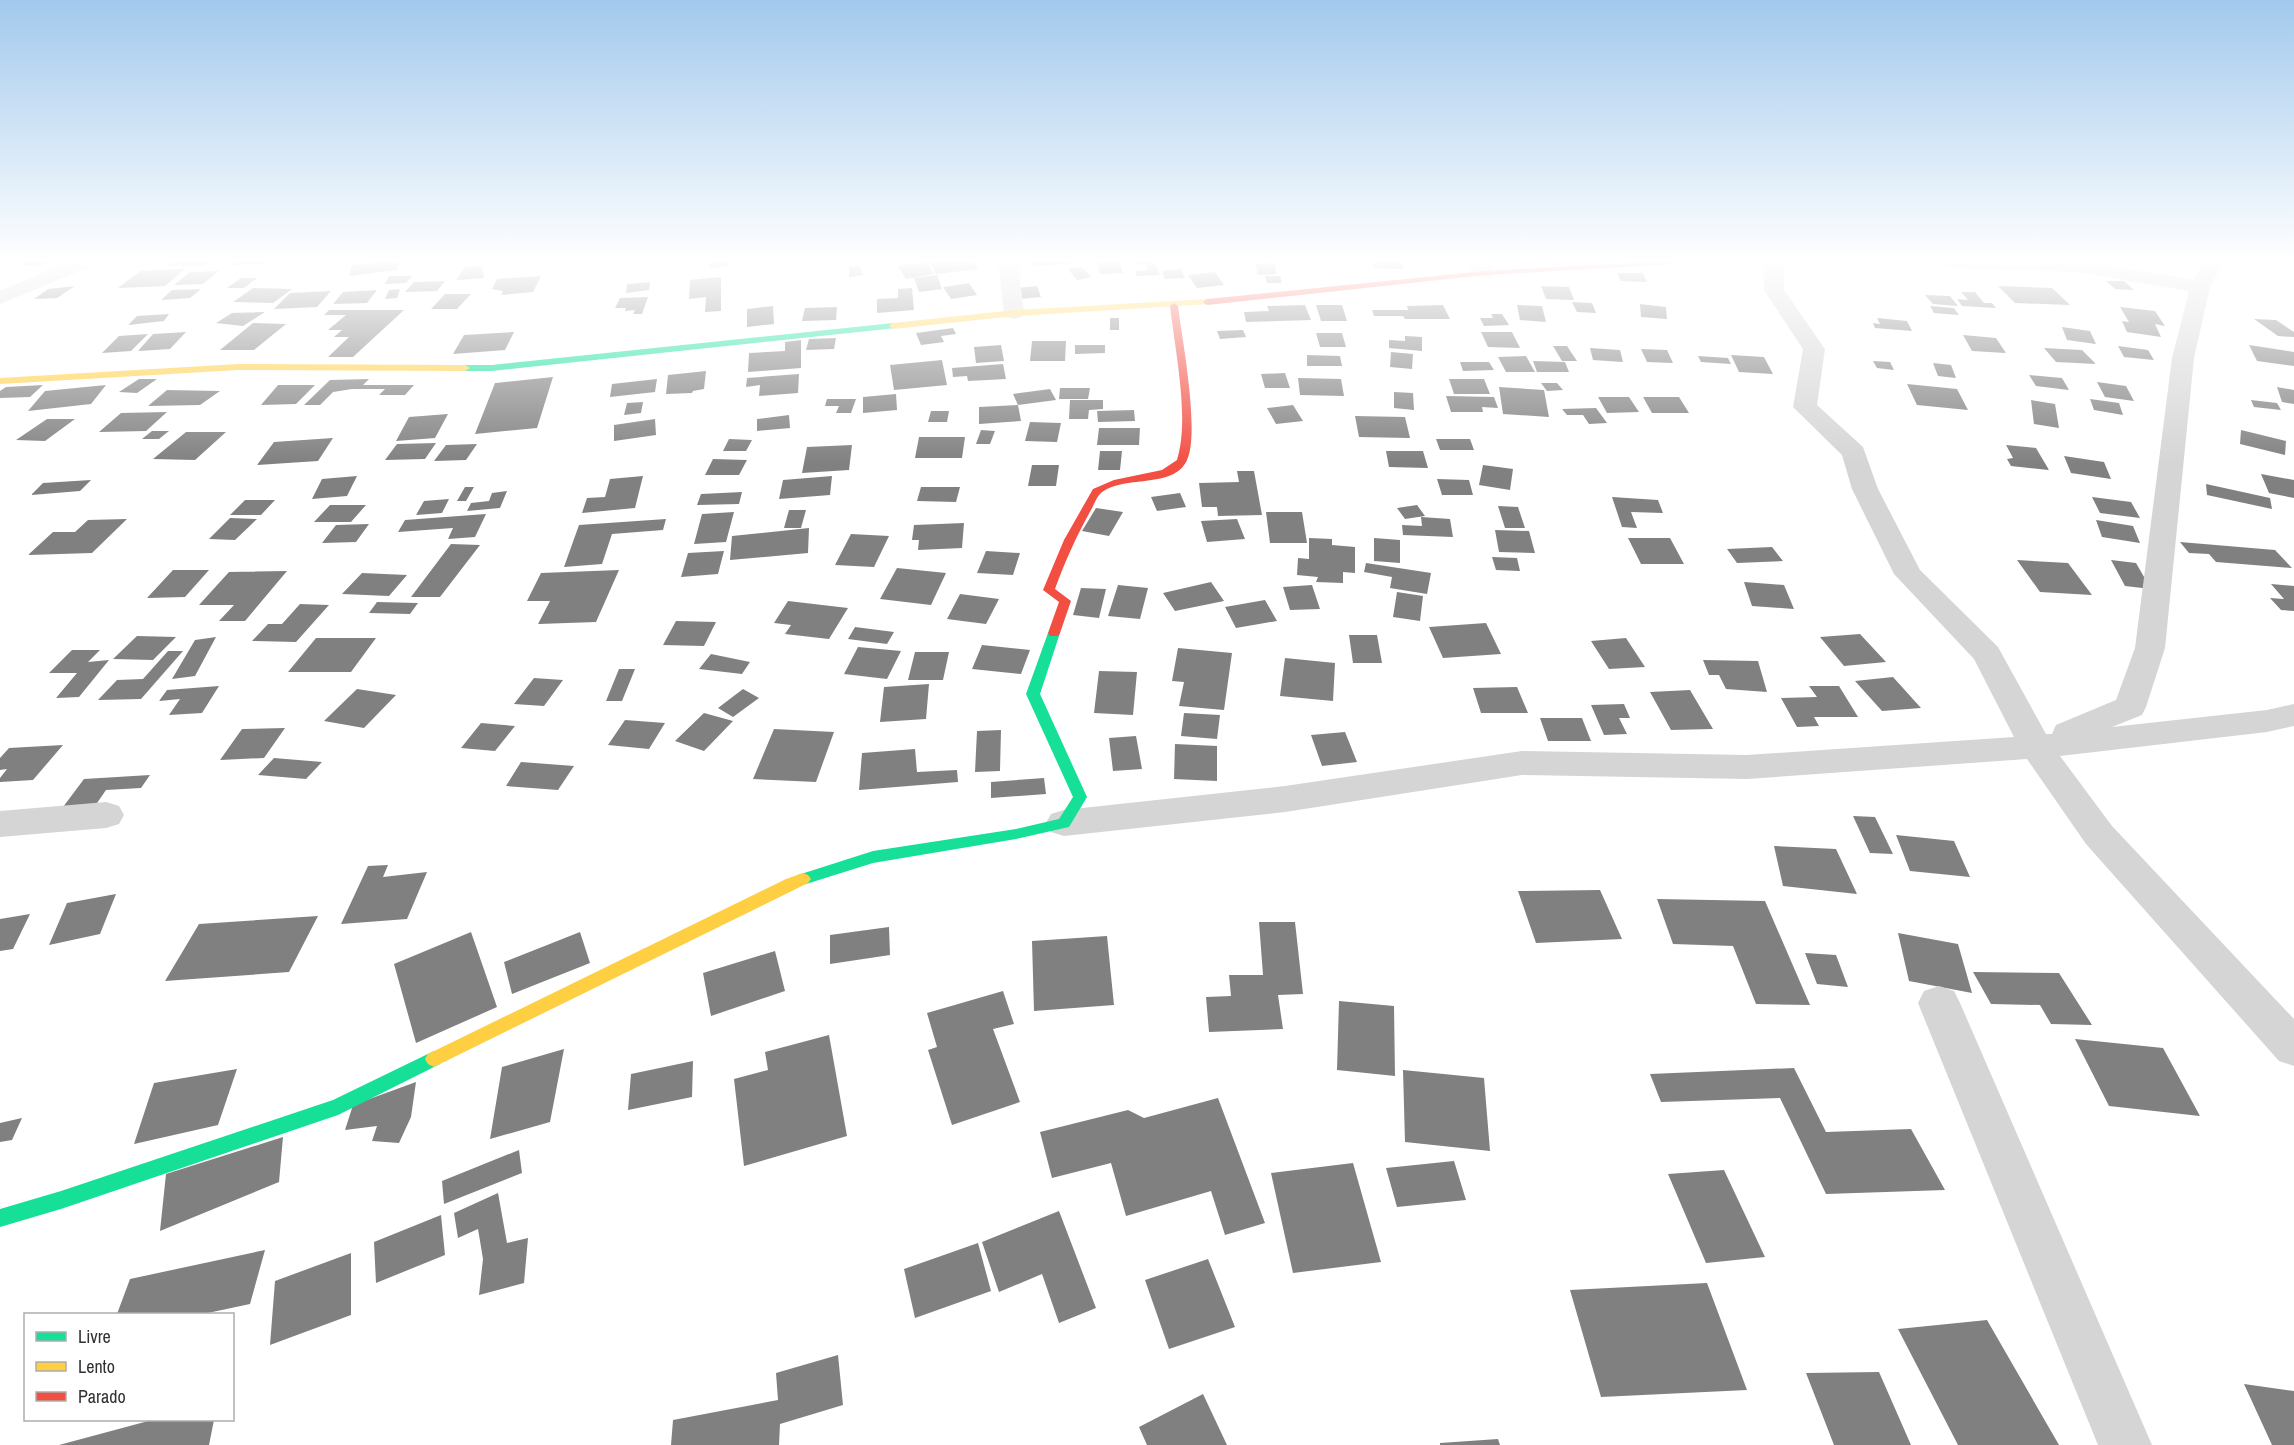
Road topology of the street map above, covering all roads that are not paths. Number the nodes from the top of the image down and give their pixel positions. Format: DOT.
graph roads {
  1 [pos="858,329"];
  2 [pos="1177,329"];
  3 [pos="1801,329"];
  4 [pos="2189,329"];
  5 [pos="0,381"];
  6 [pos="2285,722"];
  7 [pos="2036,747"];
  8 [pos="106,815"];
  9 [pos="1064,823"];
  10 [pos="0,824"];
  11 [pos="1939,1003"];
  12 [pos="2294,1048"];
  13 [pos="0,1218"];
  14 [pos="2125,1445"];
  1 -- 5 [label="street"];
  2 -- 9 [label="street"];
  3 -- 7 [label="street"];
  4 -- 7 [label="street"];
  6 -- 7 [label="street"];
  7 -- 9 [label="street"];
  7 -- 12 [label="street"];
  8 -- 10 [label="street"];
  9 -- 13 [label="street"];
  11 -- 14 [label="street"];
}
